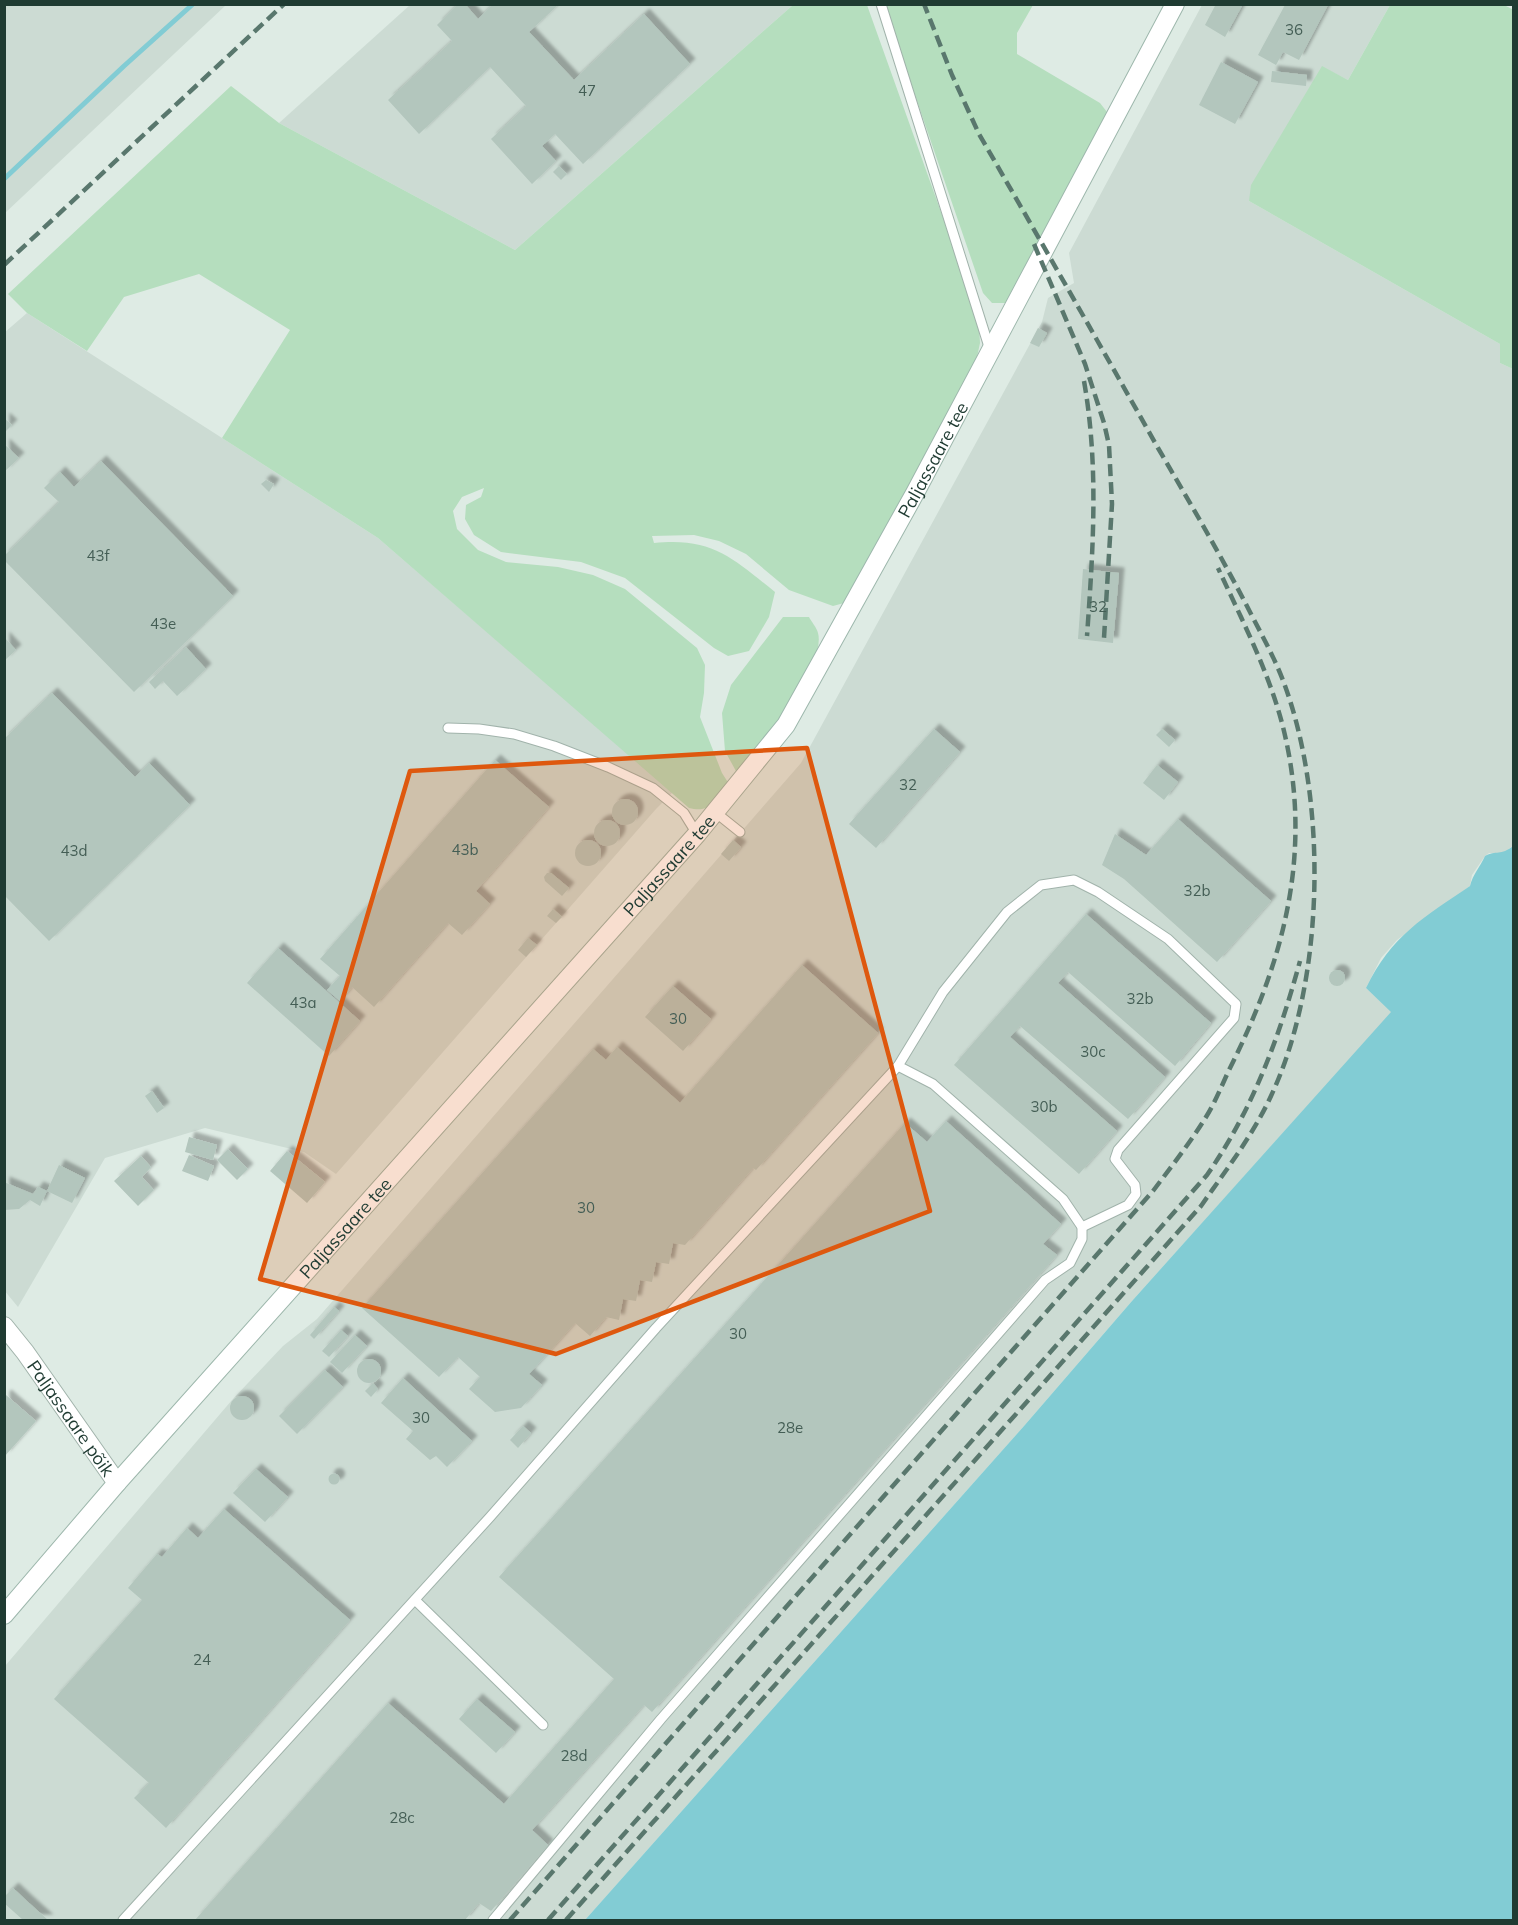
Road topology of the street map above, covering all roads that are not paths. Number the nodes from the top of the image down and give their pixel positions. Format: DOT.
graph roads {
  1 [pos="881,4"];
  2 [pos="1175,4"];
  3 [pos="990,350"];
  4 [pos="448,728"];
  5 [pos="715,813"];
  6 [pos="740,832"];
  7 [pos="697,834"];
  8 [pos="898,1066"];
  9 [pos="1082,1227"];
  10 [pos="4,1326"];
  11 [pos="117,1483"];
  12 [pos="415,1600"];
  13 [pos="4,1615"];
  14 [pos="543,1725"];
  15 [pos="123,1920"];
  16 [pos="493,1920"];
  1 -- 3 [label="lane"];
  2 -- 3 [label="street, Paljassaare tee"];
  3 -- 5 [label="street, Paljassaare tee"];
  4 -- 7 [label="lane"];
  5 -- 6 [label="lane"];
  5 -- 7 [label="street, Paljassaare tee"];
  7 -- 11 [label="street, Paljassaare tee"];
  8 -- 9 [label="lane"];
  8 -- 9 [label="lane"];
  8 -- 12 [label="lane"];
  9 -- 16 [label="lane"];
  10 -- 11 [label="street, Paljassaare põik"];
  11 -- 13 [label="street, Paljassaare tee"];
  12 -- 14 [label="lane"];
  12 -- 15 [label="lane"];
}
